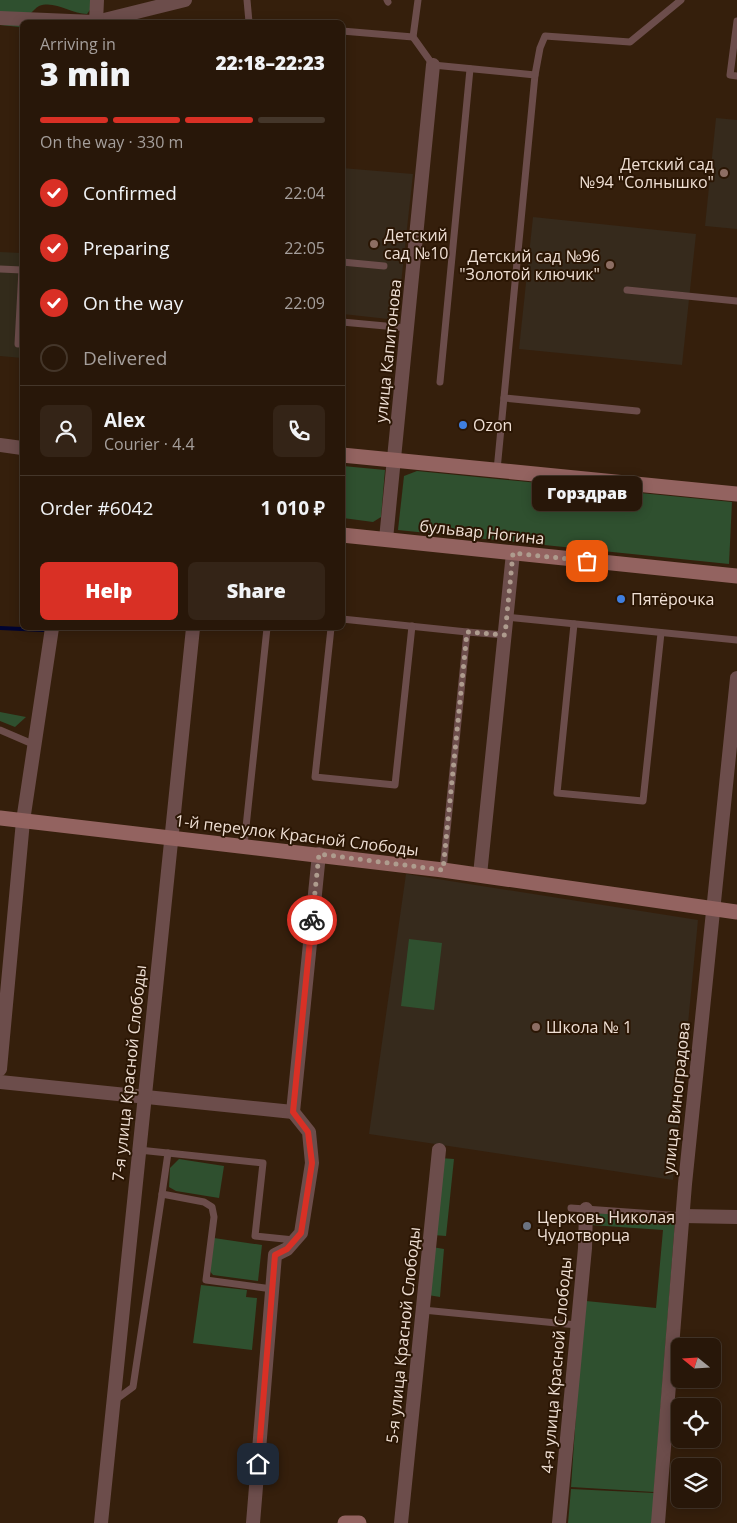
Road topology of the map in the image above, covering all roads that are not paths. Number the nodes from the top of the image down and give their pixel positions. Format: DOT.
graph roads {
  1 [pos="97,0"];
  2 [pos="185,0"];
  3 [pos="247,0"];
  4 [pos="418,0"];
  5 [pos="680,0"];
  6 [pos="0,18"];
  7 [pos="48,20"];
  8 [pos="95,20"];
  9 [pos="103,20"];
  10 [pos="249,20"];
  11 [pos="737,21"];
  12 [pos="345,31"];
  13 [pos="413,37"];
  14 [pos="433,65"];
  15 [pos="470,69"];
  16 [pos="535,75"];
  17 [pos="737,76"];
  18 [pos="345,262"];
  19 [pos="384,266"];
  20 [pos="0,269"];
  21 [pos="20,270"];
  22 [pos="627,290"];
  23 [pos="737,301"];
  24 [pos="20,307"];
  25 [pos="345,322"];
  26 [pos="407,328"];
  27 [pos="18,344"];
  28 [pos="440,382"];
  29 [pos="504,398"];
  30 [pos="637,411"];
  31 [pos="0,445"];
  32 [pos="20,448"];
  33 [pos="345,456"];
  34 [pos="394,460"];
  35 [pos="497,470"];
  36 [pos="737,494"];
  37 [pos="345,535"];
  38 [pos="386,539"];
  39 [pos="513,553"];
  40 [pos="737,576"];
  41 [pos="506,617"];
  42 [pos="345,619"];
  43 [pos="574,624"];
  44 [pos="412,626"];
  45 [pos="52,630"];
  46 [pos="193,630"];
  47 [pos="267,630"];
  48 [pos="330,630"];
  49 [pos="467,632"];
  50 [pos="661,633"];
  51 [pos="505,635"];
  52 [pos="737,640"];
  53 [pos="737,678"];
  54 [pos="0,730"];
  55 [pos="35,745"];
  56 [pos="733,754"];
  57 [pos="0,818"];
  58 [pos="23,821"];
  59 [pos="171,837"];
  60 [pos="244,846"];
  61 [pos="319,854"];
  62 [pos="443,870"];
  63 [pos="480,875"];
  64 [pos="713,909"];
  65 [pos="737,912"];
  66 [pos="0,1069"];
  67 [pos="0,1082"];
  68 [pos="144,1096"];
  69 [pos="293,1112"];
  70 [pos="139,1150"];
  71 [pos="439,1150"];
  72 [pos="168,1153"];
  73 [pos="162,1194"];
  74 [pos="571,1208"];
  75 [pos="586,1210"];
  76 [pos="683,1216"];
  77 [pos="737,1218"];
  78 [pos="296,1240"];
  79 [pos="272,1289"];
  80 [pos="423,1310"];
  81 [pos="577,1325"];
  82 [pos="113,1402"];
  83 [pos="101,1523"];
  84 [pos="253,1523"];
  85 [pos="344,1523"];
  86 [pos="359,1523"];
  87 [pos="401,1523"];
  88 [pos="559,1523"];
  89 [pos="658,1523"];
  1 -- 8 [label="street"];
  2 -- 9 [label="street"];
  3 -- 10 [label="lane"];
  4 -- 13 [label="lane"];
  5 -- 16 [label="lane"];
  6 -- 7 [label="street"];
  11 -- 17 [label="lane"];
  12 -- 13 [label="lane"];
  13 -- 14 [label="lane"];
  14 -- 15 [label="lane"];
  14 -- 26 [label="street, улица Капитонова"];
  15 -- 16 [label="lane"];
  15 -- 28 [label="lane"];
  16 -- 29 [label="lane"];
  18 -- 19 [label="lane"];
  20 -- 21 [label="lane"];
  22 -- 23 [label="lane"];
  24 -- 27 [label="lane"];
  25 -- 26 [label="lane"];
  26 -- 34 [label="street, улица Капитонова"];
  29 -- 30 [label="lane"];
  29 -- 35 [label="lane"];
  31 -- 32 [label="street"];
  33 -- 34 [label="street"];
  34 -- 35 [label="street"];
  34 -- 38 [label="street, улица Капитонова"];
  35 -- 36 [label="street"];
  37 -- 38 [label="street, бульвар Ногина"];
  38 -- 39 [label="street, бульвар Ногина"];
  39 -- 40 [label="street, бульвар Ногина"];
  39 -- 41 [label="street"];
  41 -- 43 [label="lane"];
  41 -- 51 [label="street"];
  42 -- 44 [label="lane"];
  43 -- 50 [label="lane"];
  43 -- 50 [label="lane"];
  44 -- 48 [label="lane"];
  44 -- 49 [label="lane"];
  45 -- 55 [label="street"];
  46 -- 59 [label="street, 7-я улица Красной Слободы"];
  47 -- 60 [label="lane"];
  49 -- 51 [label="lane"];
  49 -- 62 [label="lane"];
  50 -- 52 [label="lane"];
  51 -- 63 [label="street"];
  53 -- 56 [label="street, улица Виноградова"];
  54 -- 55 [label="lane"];
  55 -- 58 [label="street"];
  56 -- 64 [label="street, улица Виноградова"];
  57 -- 58 [label="street, 1-й переулок Красной Слободы"];
  58 -- 59 [label="street, 1-й переулок Красной Слободы"];
  58 -- 66 [label="street"];
  59 -- 60 [label="street, 1-й переулок Красной Слободы"];
  59 -- 68 [label="street, 7-я улица Красной Слободы"];
  60 -- 61 [label="street, 1-й переулок Красной Слободы"];
  61 -- 62 [label="street, 1-й переулок Красной Слободы"];
  61 -- 69 [label="street"];
  62 -- 63 [label="street, 1-й переулок Красной Слободы"];
  63 -- 64 [label="street, 1-й переулок Красной Слободы"];
  64 -- 65 [label="street, 1-й переулок Красной Слободы"];
  64 -- 76 [label="street, улица Виноградова"];
  67 -- 68 [label="street"];
  68 -- 69 [label="street"];
  68 -- 70 [label="street, 7-я улица Красной Слободы"];
  69 -- 78 [label="street"];
  70 -- 72 [label="lane"];
  70 -- 82 [label="street, 7-я улица Красной Слободы"];
  71 -- 80 [label="street, 5-я улица Красной Слободы"];
  72 -- 73 [label="lane"];
  72 -- 78 [label="lane"];
  73 -- 79 [label="lane"];
  73 -- 82 [label="lane"];
  74 -- 75 [label="lane"];
  75 -- 76 [label="lane"];
  75 -- 81 [label="street, 4-я улица Красной Слободы"];
  76 -- 77 [label="street"];
  76 -- 89 [label="street, улица Виноградова"];
  78 -- 79 [label="street"];
  79 -- 84 [label="street"];
  80 -- 81 [label="lane"];
  80 -- 87 [label="street, 5-я улица Красной Слободы"];
  81 -- 88 [label="street, 4-я улица Красной Слободы"];
  82 -- 83 [label="street, 7-я улица Красной Слободы"];
  85 -- 86 [label="street"];
}
